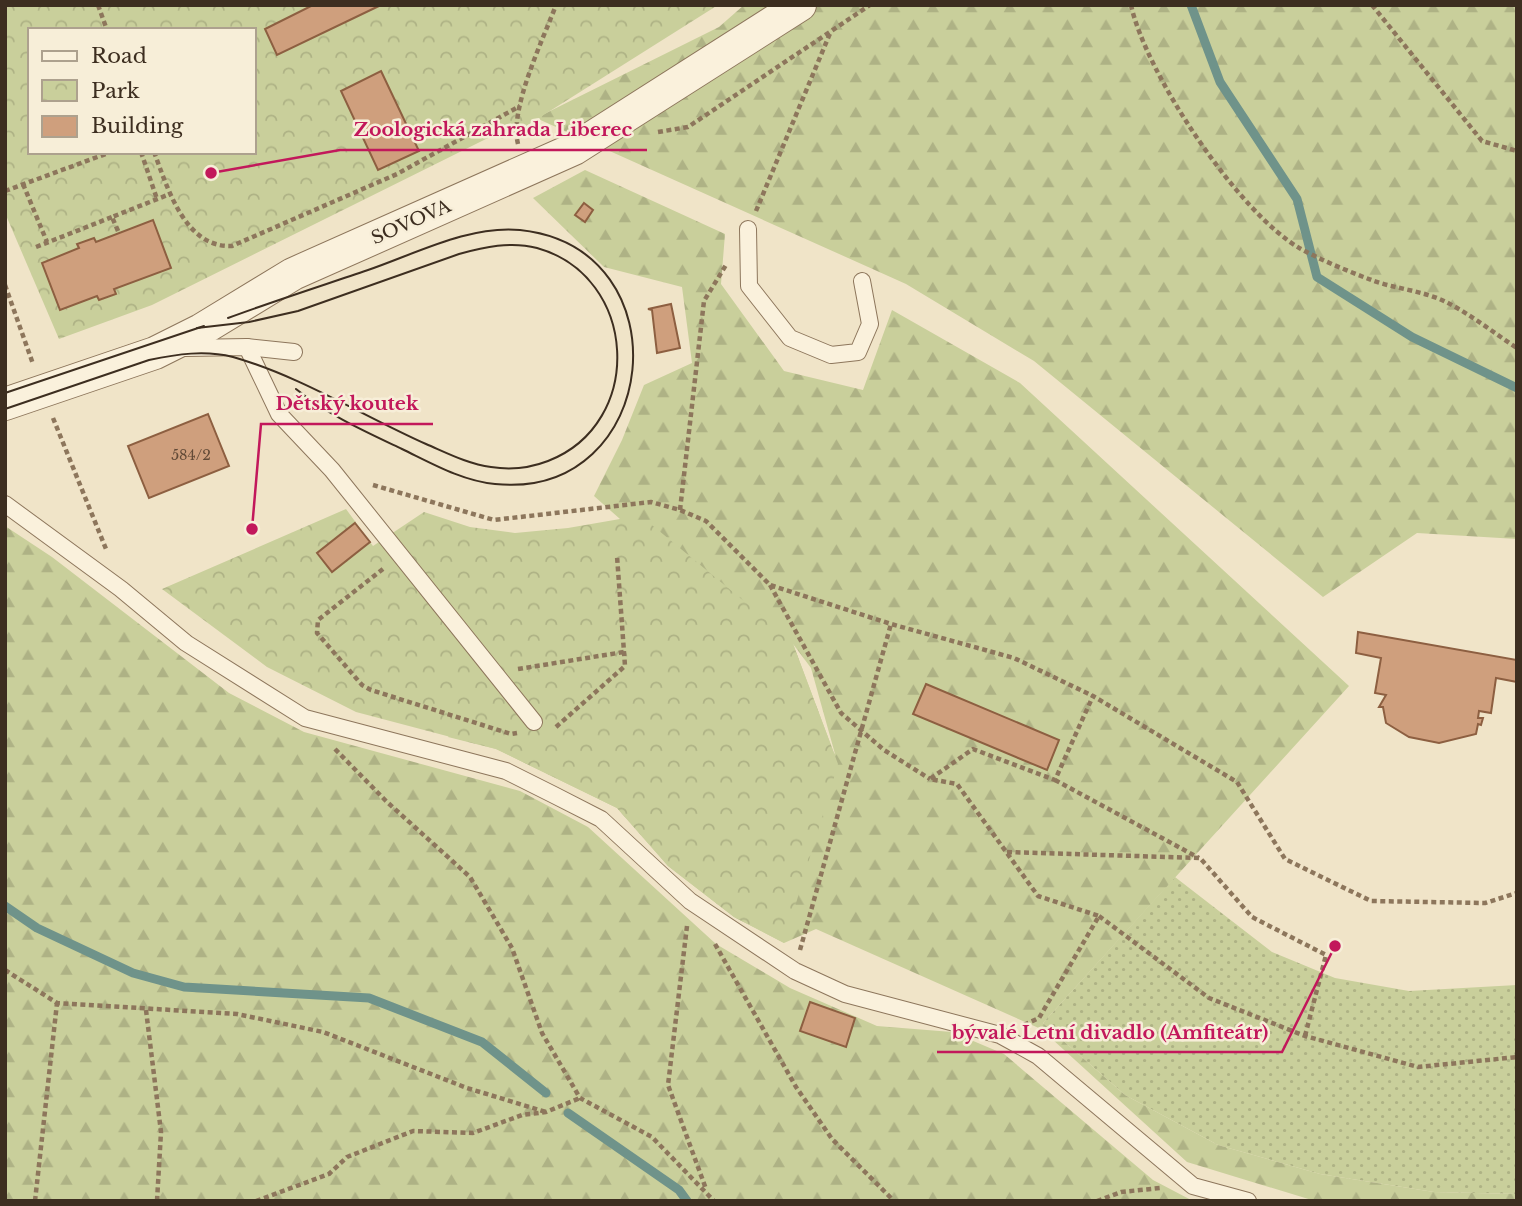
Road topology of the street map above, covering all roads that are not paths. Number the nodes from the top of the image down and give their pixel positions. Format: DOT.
graph roads {
  1 [pos="800,5"];
  2 [pos="748,229"];
  3 [pos="862,281"];
  4 [pos="247,347"];
  5 [pos="294,352"];
  6 [pos="155,353"];
  7 [pos="5,404"];
  8 [pos="5,504"];
  9 [pos="537,725"];
  10 [pos="1248,1201"];
  1 -- 6 [label="street, SOVOVA"];
  2 -- 3 [label="lane"];
  4 -- 5 [label="lane"];
  4 -- 6 [label="lane"];
  4 -- 9 [label="lane"];
  6 -- 7 [label="street, SOVOVA"];
  8 -- 10 [label="lane"];
}
